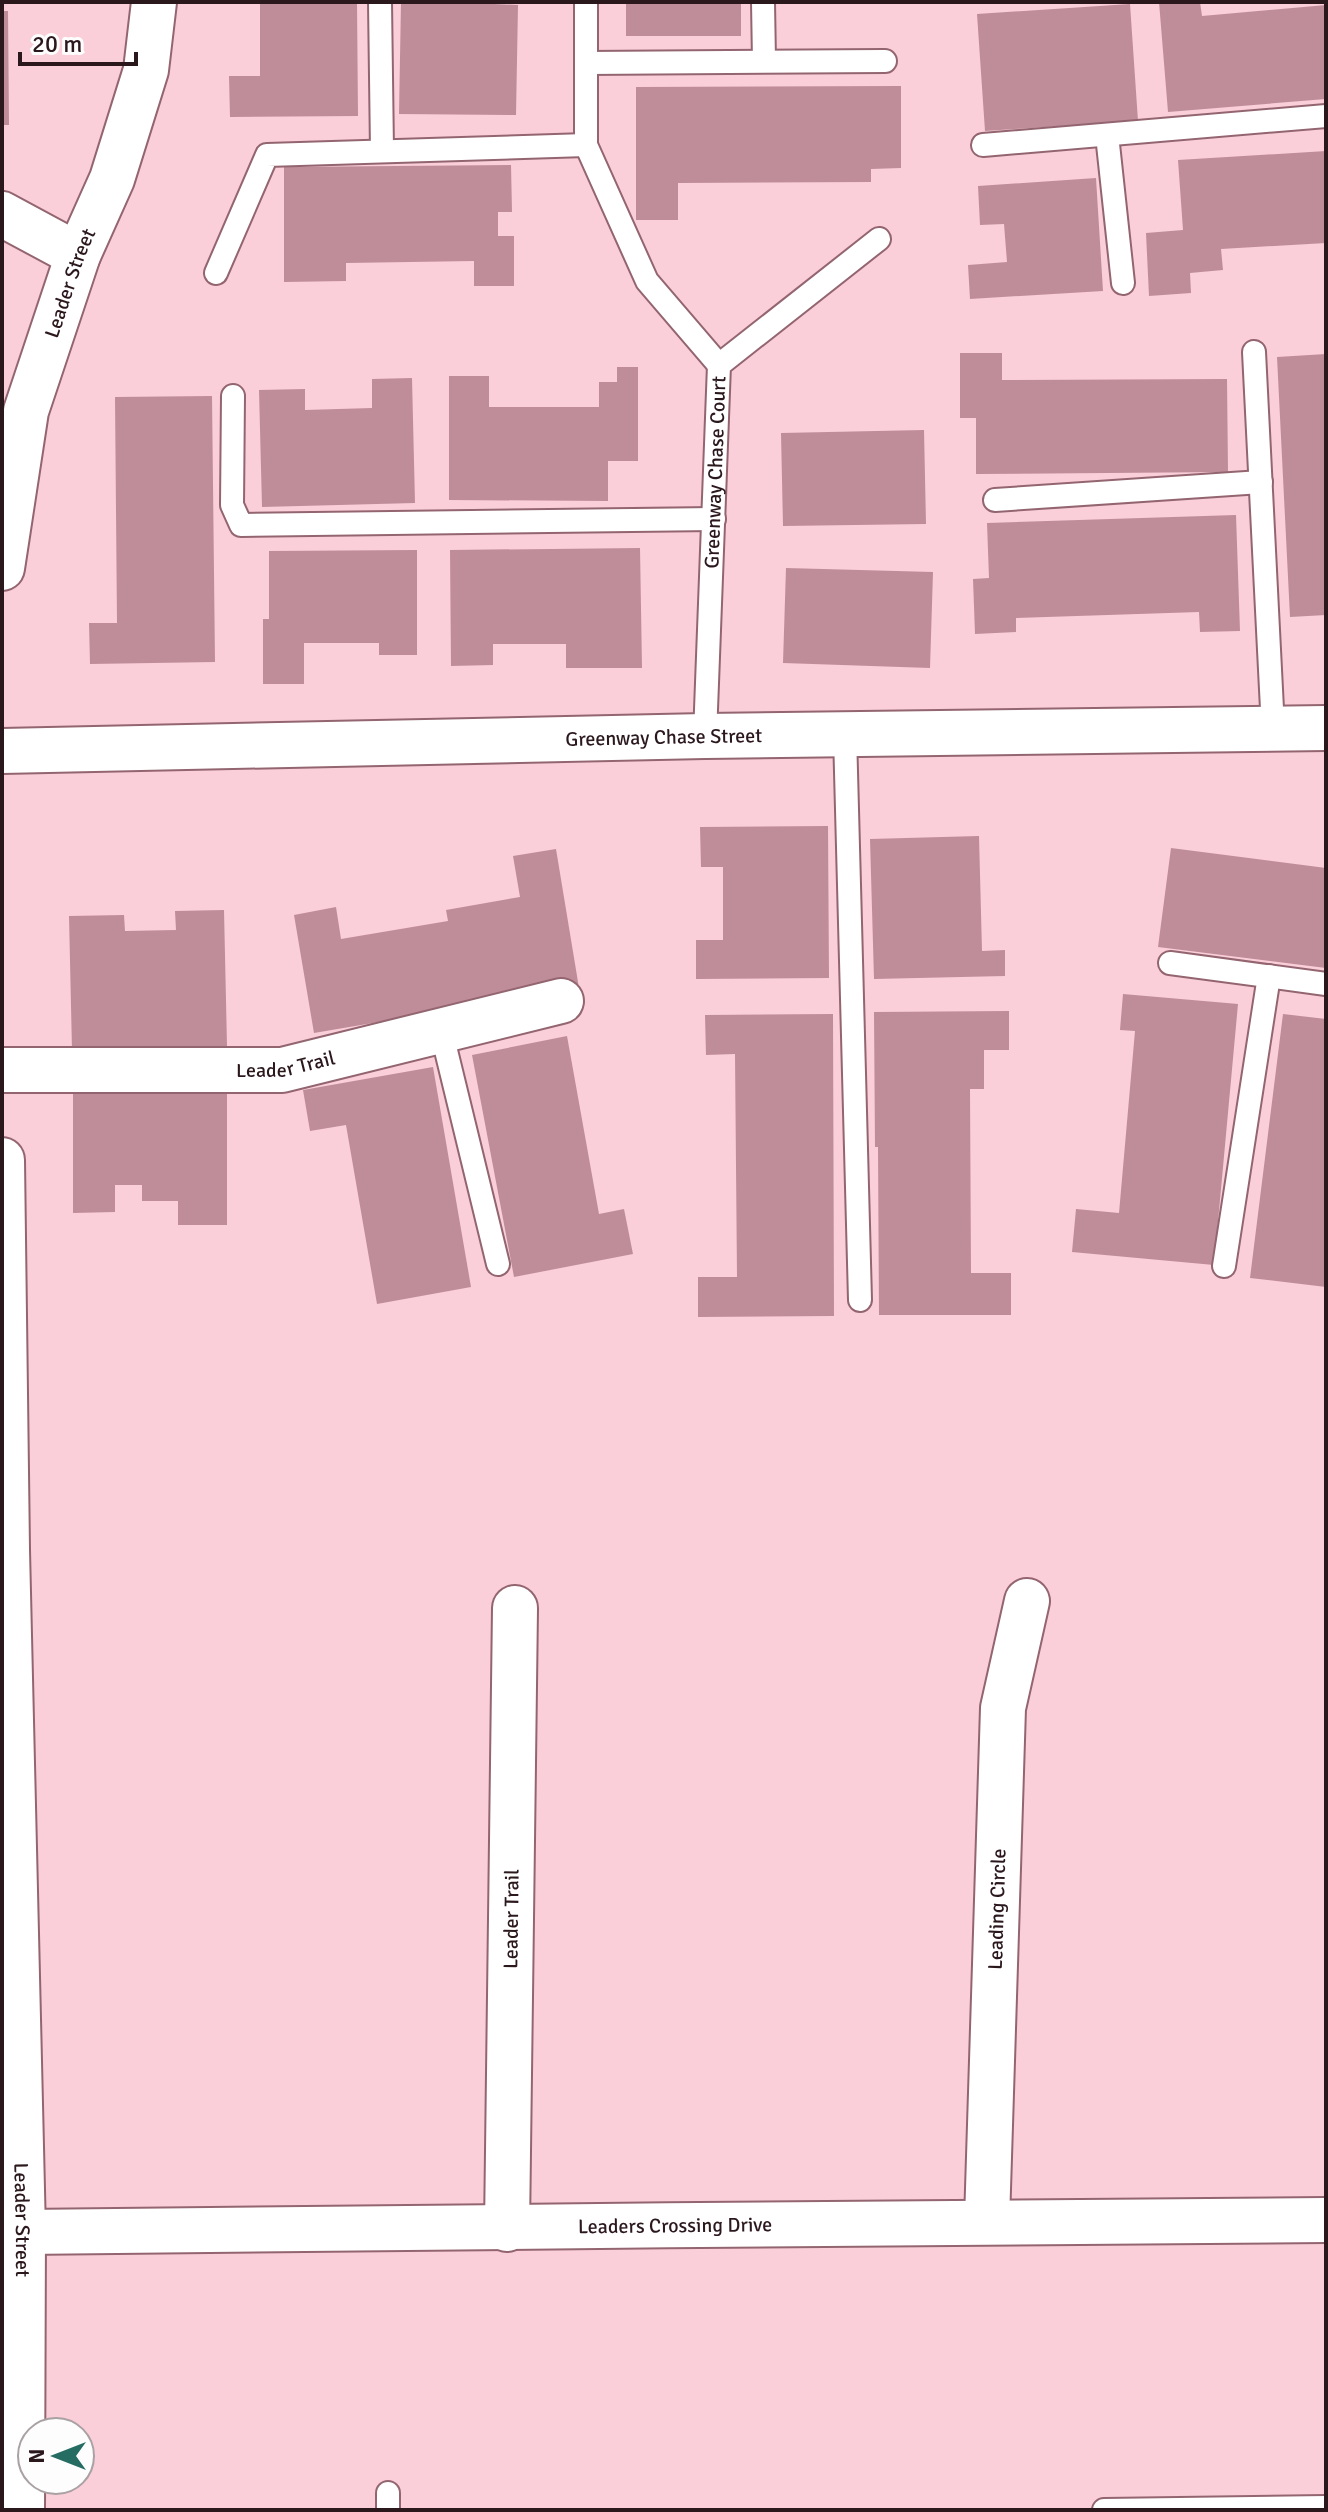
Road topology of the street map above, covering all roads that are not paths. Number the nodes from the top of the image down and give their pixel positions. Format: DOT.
graph roads {
  1 [pos="154,2"];
  2 [pos="380,2"];
  3 [pos="586,2"];
  4 [pos="763,2"];
  5 [pos="764,61"];
  6 [pos="885,61"];
  7 [pos="586,63"];
  8 [pos="1326,116"];
  9 [pos="1107,135"];
  10 [pos="586,145"];
  11 [pos="983,145"];
  12 [pos="382,151"];
  13 [pos="2,214"];
  14 [pos="879,239"];
  15 [pos="78,255"];
  16 [pos="216,273"];
  17 [pos="1123,283"];
  18 [pos="1254,352"];
  19 [pos="719,365"];
  20 [pos="233,396"];
  21 [pos="1261,482"];
  22 [pos="995,500"];
  23 [pos="714,519"];
  24 [pos="2,568"];
  25 [pos="1326,728"];
  26 [pos="1273,729"];
  27 [pos="845,734"];
  28 [pos="705,736"];
  29 [pos="2,751"];
  30 [pos="1170,963"];
  31 [pos="1269,976"];
  32 [pos="1326,984"];
  33 [pos="561,1001"];
  34 [pos="441,1030"];
  35 [pos="2,1070"];
  36 [pos="2,1160"];
  37 [pos="498,1264"];
  38 [pos="1224,1266"];
  39 [pos="860,1300"];
  40 [pos="5,1550"];
  41 [pos="1027,1601"];
  42 [pos="515,1608"];
  43 [pos="1326,2220"];
  44 [pos="987,2221"];
  45 [pos="507,2229"];
  46 [pos="23,2232"];
  47 [pos="1326,2507"];
  48 [pos="22,2510"];
  49 [pos="1104,2510"];
  1 -- 15 [label="street, Leader Street"];
  2 -- 12 [label="lane"];
  3 -- 7 [label="lane"];
  4 -- 5 [label="lane"];
  5 -- 6 [label="lane"];
  5 -- 7 [label="lane"];
  7 -- 10 [label="lane"];
  8 -- 9 [label="lane"];
  9 -- 11 [label="lane"];
  9 -- 17 [label="lane"];
  10 -- 12 [label="lane"];
  10 -- 19 [label="lane"];
  12 -- 16 [label="lane"];
  13 -- 15 [label="street"];
  14 -- 19 [label="lane, Greenway Chase Court"];
  15 -- 24 [label="street, Leader Street"];
  18 -- 21 [label="lane"];
  19 -- 23 [label="lane, Greenway Chase Court"];
  20 -- 23 [label="lane"];
  21 -- 22 [label="lane"];
  21 -- 26 [label="lane"];
  23 -- 28 [label="lane, Greenway Chase Court"];
  25 -- 26 [label="street, Greenway Chase Street"];
  26 -- 27 [label="street, Greenway Chase Street"];
  27 -- 28 [label="street, Greenway Chase Street"];
  27 -- 39 [label="lane"];
  28 -- 29 [label="street, Greenway Chase Street"];
  30 -- 31 [label="lane"];
  31 -- 32 [label="lane"];
  31 -- 38 [label="lane"];
  33 -- 34 [label="street, Leader Trail"];
  34 -- 35 [label="street, Leader Trail"];
  34 -- 37 [label="lane"];
  36 -- 40 [label="street, Leader Street"];
  40 -- 46 [label="street, Leader Street"];
  41 -- 44 [label="street, Leading Circle"];
  42 -- 45 [label="street, Leader Trail"];
  43 -- 44 [label="street, Leaders Crossing Drive"];
  44 -- 45 [label="street, Leaders Crossing Drive"];
  45 -- 46 [label="street, Leaders Crossing Drive"];
  46 -- 48 [label="street, Leader Street"];
  47 -- 49 [label="lane"];
}
